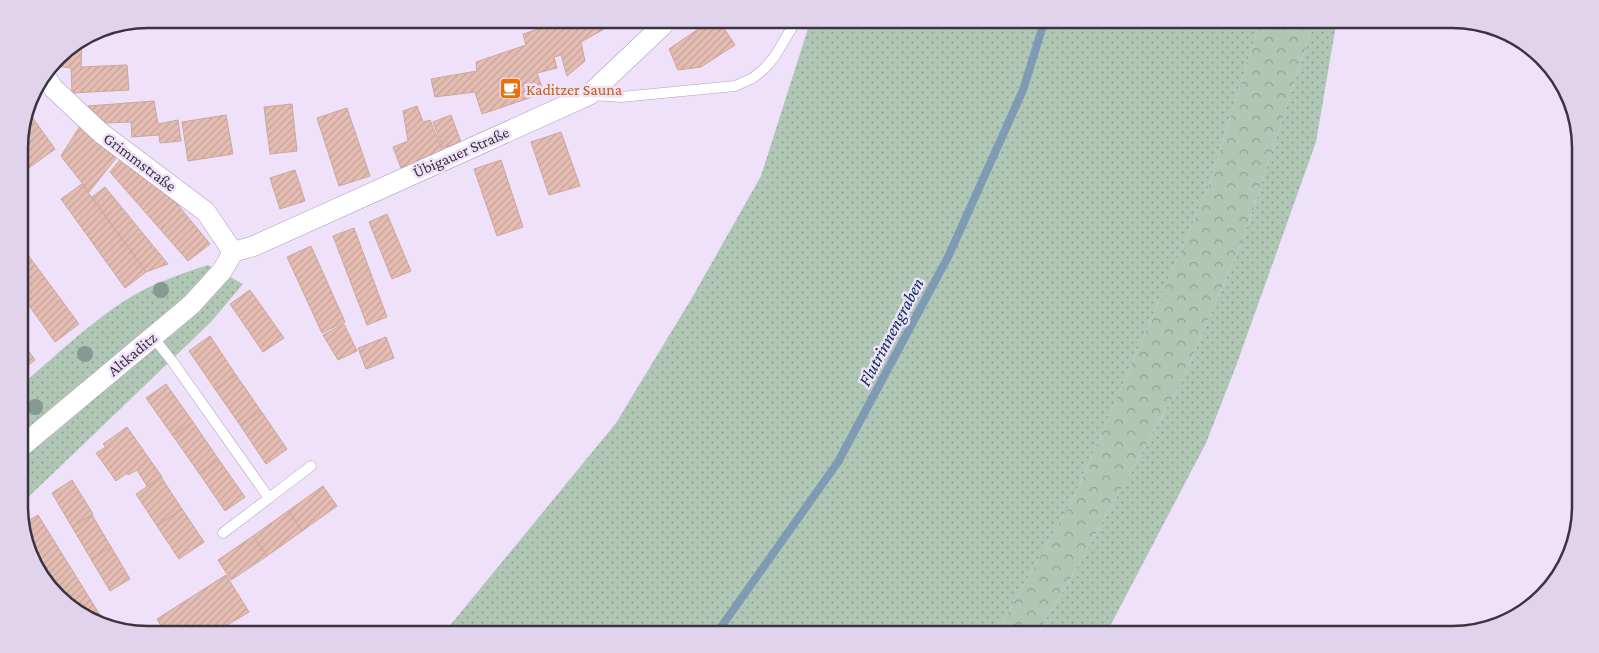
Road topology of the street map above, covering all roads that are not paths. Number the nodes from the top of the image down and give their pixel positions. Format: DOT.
graph roads {
  1 [pos="660,28"];
  2 [pos="792,28"];
  3 [pos="48,81"];
  4 [pos="589,95"];
  5 [pos="233,252"];
  6 [pos="153,337"];
  7 [pos="28,441"];
  8 [pos="311,466"];
  9 [pos="269,498"];
  10 [pos="224,533"];
  1 -- 4 [label="street, Übigauer Straße"];
  2 -- 4 [label="lane"];
  3 -- 5 [label="street, Grimmstraße"];
  4 -- 5 [label="street, Übigauer Straße"];
  5 -- 6 [label="street, Altkaditz"];
  6 -- 7 [label="street, Altkaditz"];
  6 -- 9 [label="lane"];
  8 -- 9 [label="lane"];
  9 -- 10 [label="lane"];
}
